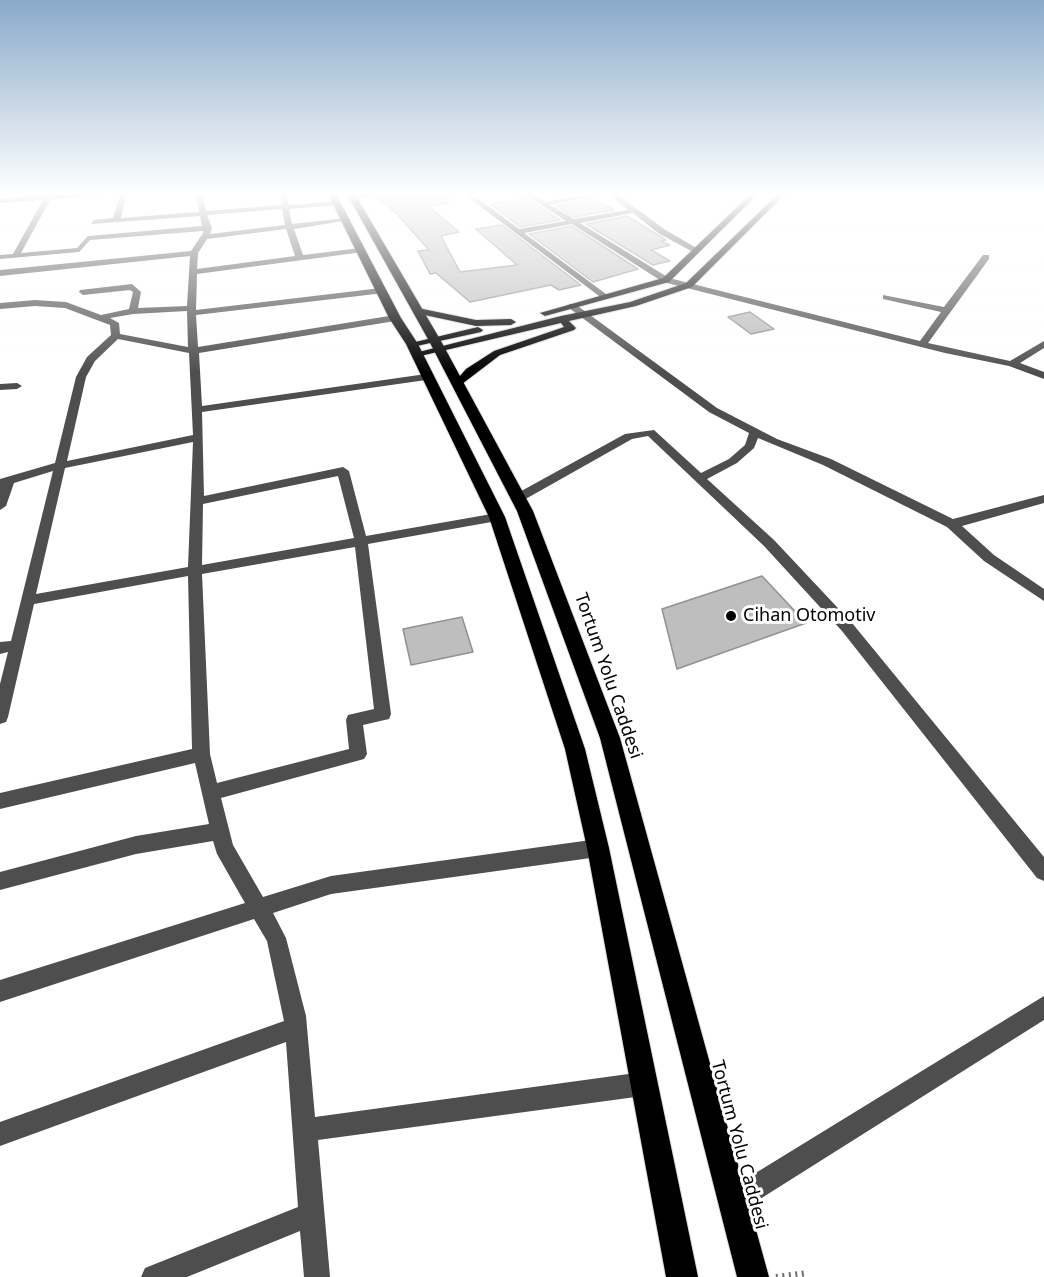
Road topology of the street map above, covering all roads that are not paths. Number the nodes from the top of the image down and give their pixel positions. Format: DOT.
graph roads {
  1 [pos="194,253"];
  2 [pos="38,254"];
  3 [pos="77,254"];
  4 [pos="191,254"];
  5 [pos="298,254"];
  6 [pos="333,254"];
  7 [pos="362,254"];
  8 [pos="379,254"];
  9 [pos="547,254"];
  10 [pos="622,254"];
  11 [pos="692,254"];
  12 [pos="721,254"];
  13 [pos="16,256"];
  14 [pos="0,257"];
  15 [pos="986,257"];
  16 [pos="300,258"];
  17 [pos="70,266"];
  18 [pos="194,272"];
  19 [pos="0,273"];
  20 [pos="85,273"];
  21 [pos="666,280"];
  22 [pos="689,285"];
  23 [pos="381,291"];
  24 [pos="83,292"];
  25 [pos="606,297"];
  26 [pos="886,297"];
  27 [pos="66,305"];
  28 [pos="0,306"];
  29 [pos="572,306"];
  30 [pos="945,310"];
  31 [pos="133,311"];
  32 [pos="191,311"];
  33 [pos="418,311"];
  34 [pos="586,316"];
  35 [pos="104,317"];
  36 [pos="395,318"];
  37 [pos="561,319"];
  38 [pos="511,322"];
  39 [pos="116,336"];
  40 [pos="922,344"];
  41 [pos="1044,344"];
  42 [pos="438,346"];
  43 [pos="414,349"];
  44 [pos="194,351"];
  45 [pos="1012,364"];
  46 [pos="1044,376"];
  47 [pos="426,377"];
  48 [pos="458,384"];
  49 [pos="17,386"];
  50 [pos="0,387"];
  51 [pos="197,410"];
  52 [pos="754,431"];
  53 [pos="199,437"];
  54 [pos="58,466"];
  55 [pos="699,478"];
  56 [pos="4,482"];
  57 [pos="518,498"];
  58 [pos="1044,499"];
  59 [pos="197,501"];
  60 [pos="0,506"];
  61 [pos="497,517"];
  62 [pos="952,524"];
  63 [pos="361,541"];
  64 [pos="195,571"];
  65 [pos="1044,596"];
  66 [pos="29,600"];
  67 [pos="18,645"];
  68 [pos="0,648"];
  69 [pos="0,717"];
  70 [pos="201,754"];
  71 [pos="210,793"];
  72 [pos="0,801"];
  73 [pos="220,831"];
  74 [pos="598,848"];
  75 [pos="1044,872"];
  76 [pos="0,881"];
  77 [pos="259,909"];
  78 [pos="0,991"];
  79 [pos="1044,1007"];
  80 [pos="296,1028"];
  81 [pos="643,1084"];
  82 [pos="305,1130"];
  83 [pos="0,1134"];
  84 [pos="732,1202"];
  85 [pos="312,1214"];
  86 [pos="154,1277"];
  87 [pos="317,1277"];
  88 [pos="682,1277"];
  89 [pos="753,1277"];
  1 -- 18 [label="street"];
  2 -- 13 [label="street"];
  3 -- 17 [label="street"];
  4 -- 20 [label="street"];
  5 -- 16 [label="street"];
  6 -- 16 [label="street"];
  7 -- 23 [label="highway"];
  8 -- 33 [label="highway, Tortum Yolu Caddesi"];
  9 -- 25 [label="street"];
  10 -- 21 [label="street"];
  11 -- 21 [label="main road"];
  12 -- 22 [label="main road"];
  13 -- 14 [label="street"];
  15 -- 30 [label="street"];
  16 -- 18 [label="street"];
  17 -- 19 [label="street"];
  17 -- 20 [label="street"];
  18 -- 32 [label="street"];
  20 -- 24 [label="street"];
  21 -- 22 [label="street"];
  21 -- 25 [label="main road"];
  22 -- 34 [label="main road"];
  22 -- 40 [label="street"];
  23 -- 32 [label="street"];
  23 -- 36 [label="highway"];
  24 -- 27 [label="street"];
  24 -- 31 [label="street"];
  25 -- 29 [label="main road"];
  26 -- 30 [label="street"];
  27 -- 28 [label="street"];
  27 -- 35 [label="street"];
  29 -- 34 [label="street"];
  29 -- 38 [label="main road"];
  30 -- 40 [label="street"];
  31 -- 32 [label="street"];
  31 -- 35 [label="street"];
  32 -- 44 [label="street"];
  33 -- 38 [label="main road"];
  33 -- 42 [label="highway, Tortum Yolu Caddesi"];
  34 -- 37 [label="main road"];
  34 -- 52 [label="street"];
  35 -- 39 [label="street"];
  36 -- 43 [label="highway"];
  36 -- 44 [label="street"];
  37 -- 42 [label="main road"];
  37 -- 48 [label="main road"];
  38 -- 42 [label="main road"];
  39 -- 44 [label="street"];
  39 -- 54 [label="street"];
  40 -- 45 [label="street"];
  41 -- 45 [label="street"];
  42 -- 43 [label="main road"];
  42 -- 48 [label="highway, Tortum Yolu Caddesi"];
  43 -- 47 [label="highway"];
  44 -- 51 [label="street"];
  45 -- 46 [label="street"];
  47 -- 51 [label="street"];
  47 -- 61 [label="highway"];
  48 -- 57 [label="highway, Tortum Yolu Caddesi"];
  49 -- 50 [label="street"];
  51 -- 53 [label="street"];
  52 -- 55 [label="street"];
  52 -- 62 [label="street"];
  53 -- 54 [label="street"];
  53 -- 59 [label="street"];
  54 -- 56 [label="street"];
  54 -- 66 [label="street"];
  55 -- 57 [label="street"];
  55 -- 75 [label="street"];
  56 -- 60 [label="street"];
  57 -- 84 [label="highway, Tortum Yolu Caddesi"];
  58 -- 62 [label="street"];
  59 -- 63 [label="street"];
  59 -- 64 [label="street"];
  61 -- 63 [label="street"];
  61 -- 74 [label="highway"];
  62 -- 65 [label="street"];
  63 -- 64 [label="street"];
  63 -- 71 [label="street"];
  64 -- 66 [label="street"];
  64 -- 70 [label="street"];
  66 -- 67 [label="street"];
  67 -- 68 [label="street"];
  67 -- 69 [label="street"];
  70 -- 71 [label="street"];
  70 -- 72 [label="street"];
  71 -- 73 [label="street"];
  73 -- 76 [label="street"];
  73 -- 77 [label="street"];
  74 -- 77 [label="street"];
  74 -- 81 [label="highway"];
  77 -- 78 [label="street"];
  77 -- 80 [label="street"];
  79 -- 84 [label="street"];
  80 -- 82 [label="street"];
  80 -- 83 [label="street"];
  81 -- 82 [label="street"];
  81 -- 88 [label="highway"];
  82 -- 85 [label="street"];
  84 -- 89 [label="highway, Tortum Yolu Caddesi"];
  85 -- 86 [label="street"];
  85 -- 87 [label="street"];
}
